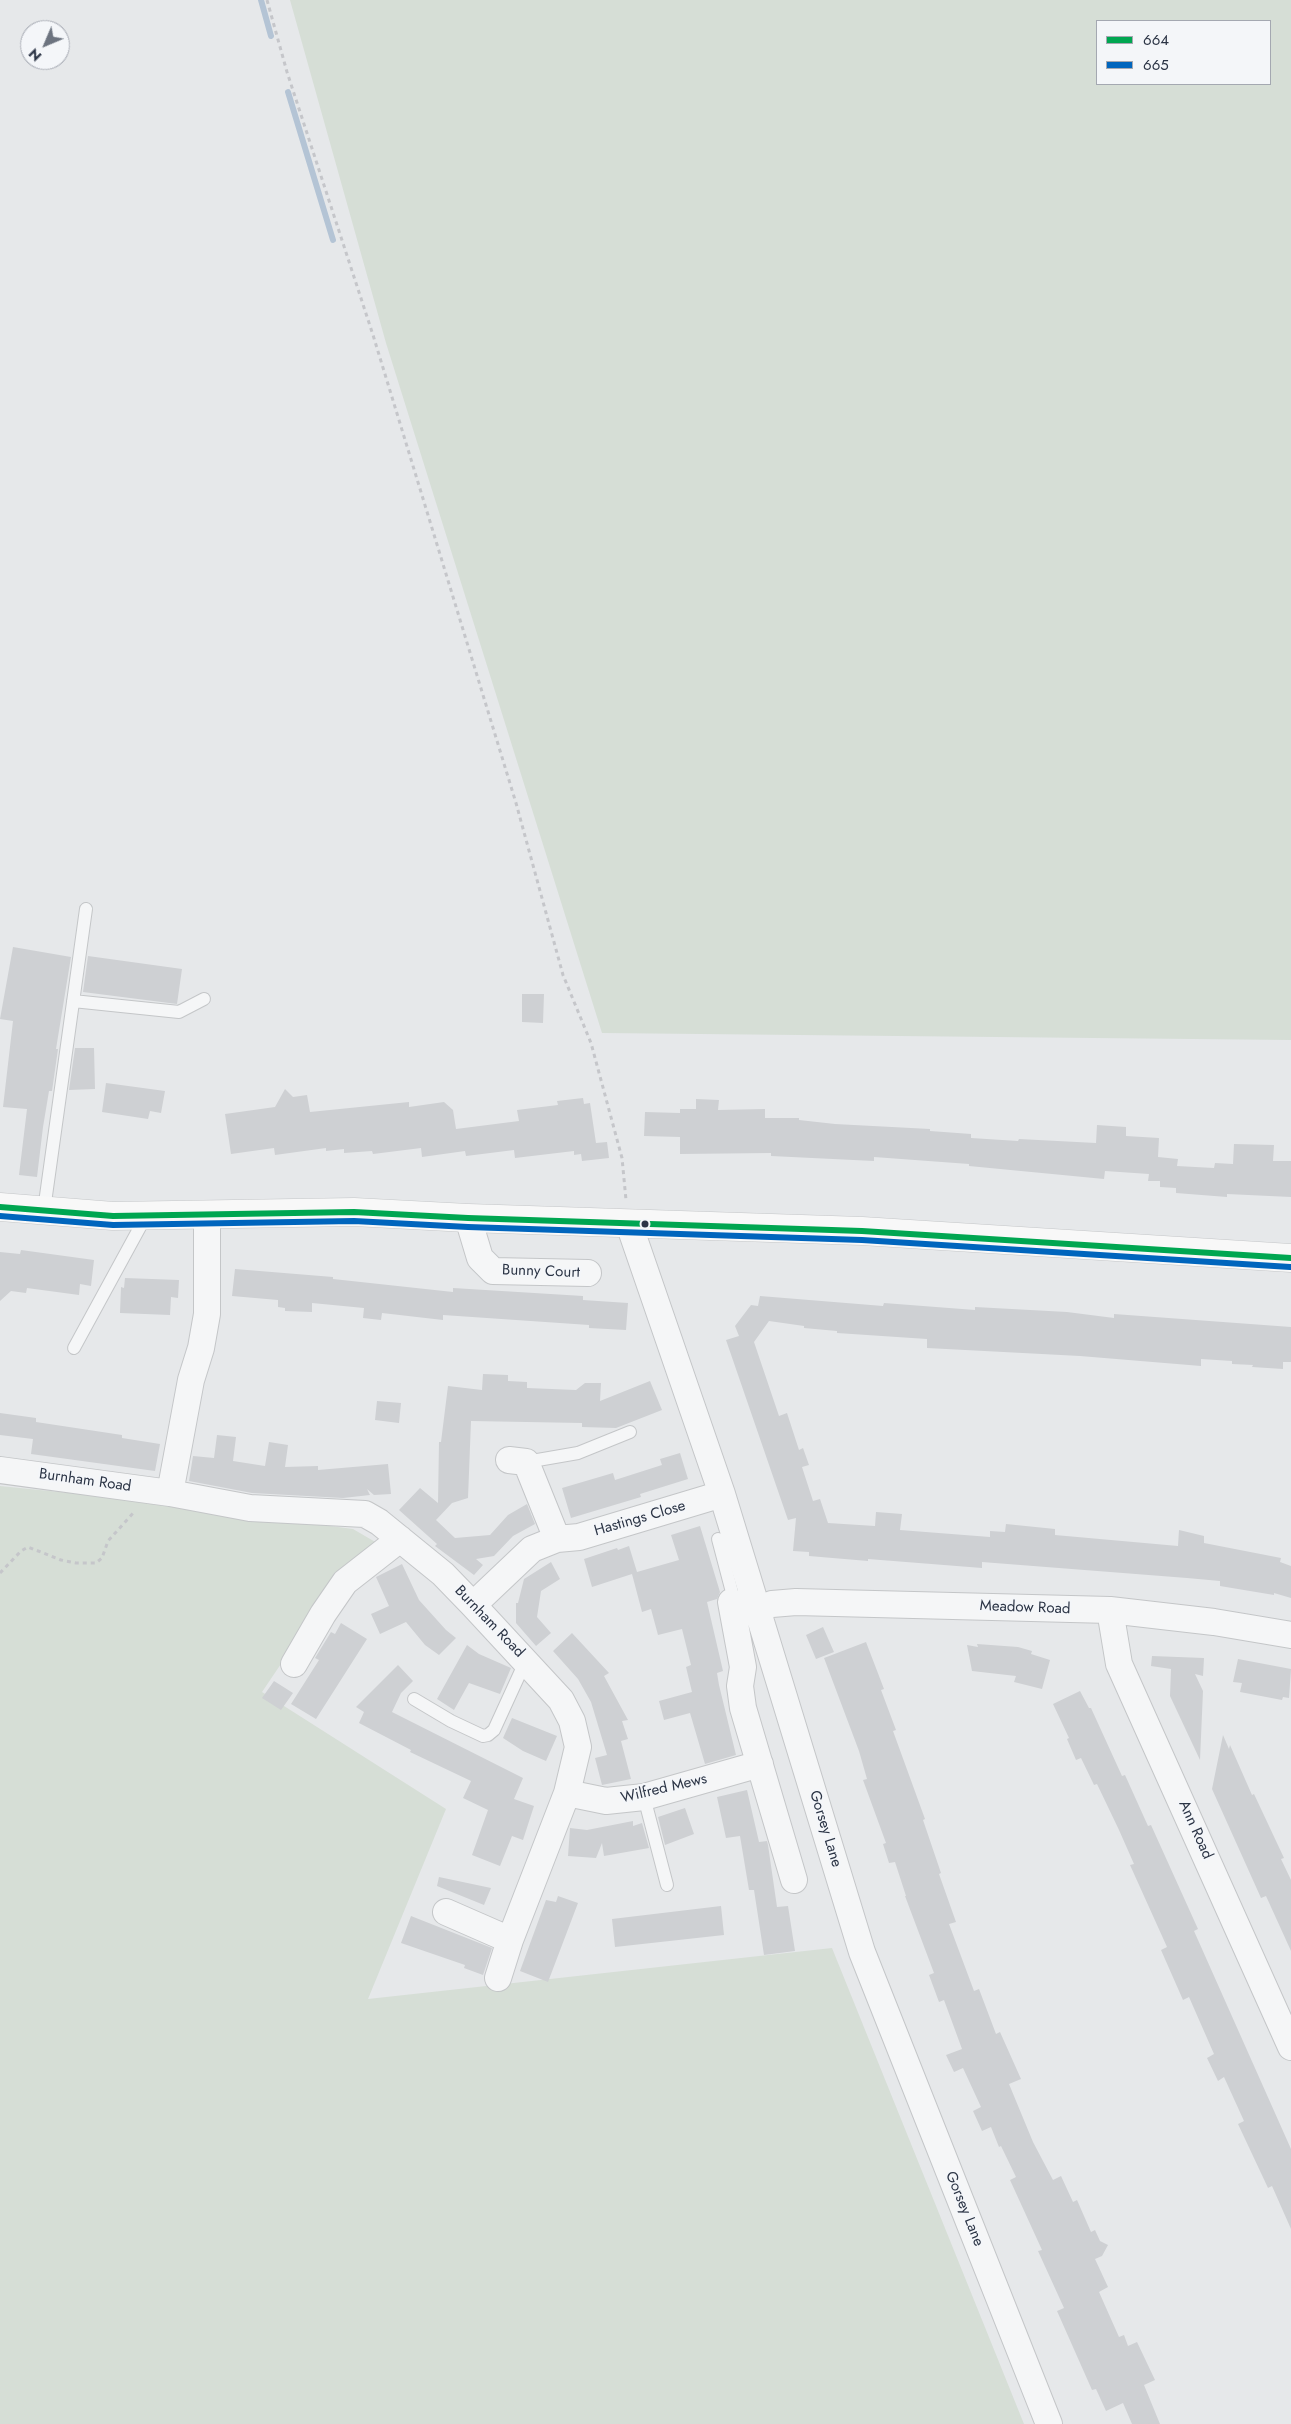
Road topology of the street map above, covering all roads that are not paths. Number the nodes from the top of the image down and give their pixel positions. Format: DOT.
graph roads {
  1 [pos="86,909"];
  2 [pos="204,999"];
  3 [pos="73,1001"];
  4 [pos="0,1207"];
  5 [pos="44,1210"];
  6 [pos="207,1214"];
  7 [pos="146,1216"];
  8 [pos="468,1218"];
  9 [pos="629,1224"];
  10 [pos="1291,1258"];
  11 [pos="588,1274"];
  12 [pos="74,1348"];
  13 [pos="630,1432"];
  14 [pos="517,1461"];
  15 [pos="0,1470"];
  16 [pos="170,1494"];
  17 [pos="722,1494"];
  18 [pos="400,1539"];
  19 [pos="557,1539"];
  20 [pos="718,1539"];
  21 [pos="731,1602"];
  22 [pos="473,1605"];
  23 [pos="758,1608"];
  24 [pos="1110,1610"];
  25 [pos="1291,1636"];
  26 [pos="526,1660"];
  27 [pos="294,1664"];
  28 [pos="414,1699"];
  29 [pos="760,1764"];
  30 [pos="567,1793"];
  31 [pos="644,1797"];
  32 [pos="794,1880"];
  33 [pos="667,1885"];
  34 [pos="446,1912"];
  35 [pos="510,1940"];
  36 [pos="498,1978"];
  37 [pos="1291,2047"];
  38 [pos="1049,2424"];
  1 -- 3 [label="lane"];
  2 -- 3 [label="lane"];
  3 -- 5 [label="lane"];
  4 -- 5 [label="street"];
  5 -- 7 [label="street"];
  6 -- 7 [label="street"];
  6 -- 8 [label="street"];
  6 -- 16 [label="street"];
  7 -- 12 [label="lane"];
  8 -- 9 [label="street"];
  8 -- 11 [label="street, Bunny Court"];
  9 -- 10 [label="street"];
  9 -- 17 [label="street, Gorsey Lane"];
  13 -- 14 [label="lane"];
  14 -- 19 [label="street"];
  15 -- 16 [label="street, Burnham Road"];
  16 -- 18 [label="street, Burnham Road"];
  17 -- 19 [label="street, Hastings Close"];
  17 -- 23 [label="street, Gorsey Lane"];
  18 -- 22 [label="street, Burnham Road"];
  18 -- 27 [label="street"];
  19 -- 22 [label="street, Hastings Close"];
  20 -- 21 [label="lane"];
  21 -- 29 [label="street"];
  22 -- 26 [label="street, Burnham Road"];
  23 -- 24 [label="street, Meadow Road"];
  23 -- 38 [label="street, Gorsey Lane"];
  24 -- 25 [label="street, Meadow Road"];
  24 -- 37 [label="street, Ann Road"];
  26 -- 28 [label="lane"];
  26 -- 30 [label="street, Burnham Road"];
  29 -- 31 [label="street, Wilfred Mews"];
  29 -- 32 [label="street"];
  30 -- 31 [label="street, Wilfred Mews"];
  30 -- 35 [label="street, Burnham Road"];
  31 -- 33 [label="lane"];
  34 -- 35 [label="street"];
  35 -- 36 [label="street, Burnham Road"];
}
